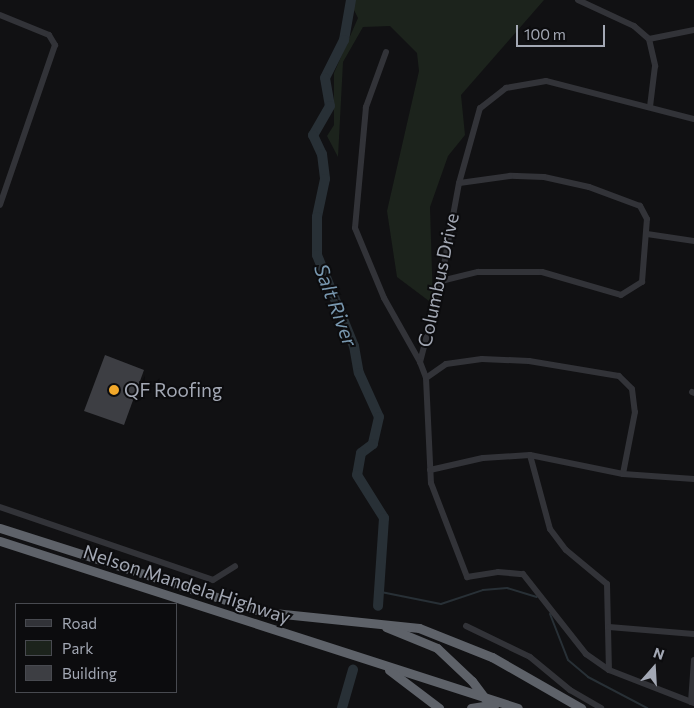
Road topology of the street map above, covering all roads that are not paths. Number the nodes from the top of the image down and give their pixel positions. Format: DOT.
graph roads {
  1 [pos="582,1"];
  2 [pos="0,15"];
  3 [pos="694,30"];
  4 [pos="649,39"];
  5 [pos="386,52"];
  6 [pos="650,107"];
  7 [pos="694,119"];
  8 [pos="459,183"];
  9 [pos="0,205"];
  10 [pos="647,234"];
  11 [pos="694,241"];
  12 [pos="441,281"];
  13 [pos="420,362"];
  14 [pos="426,378"];
  15 [pos="530,456"];
  16 [pos="430,470"];
  17 [pos="623,474"];
  18 [pos="694,480"];
  19 [pos="0,507"];
  20 [pos="0,528"];
  21 [pos="0,541"];
  22 [pos="235,566"];
  23 [pos="363,622"];
  24 [pos="466,626"];
  25 [pos="609,627"];
  26 [pos="694,634"];
  27 [pos="364,658"];
  28 [pos="694,660"];
  29 [pos="609,670"];
  30 [pos="693,702"];
  31 [pos="439,708"];
  32 [pos="471,708"];
  33 [pos="492,708"];
  34 [pos="505,708"];
  35 [pos="518,708"];
  36 [pos="582,708"];
  37 [pos="601,708"];
  1 -- 4 [label="street"];
  2 -- 9 [label="street"];
  3 -- 4 [label="street"];
  4 -- 6 [label="street"];
  5 -- 13 [label="street"];
  6 -- 7 [label="street, Columbus Drive"];
  6 -- 8 [label="street, Columbus Drive"];
  8 -- 10 [label="street"];
  8 -- 12 [label="street, Columbus Drive"];
  10 -- 11 [label="street"];
  10 -- 12 [label="street"];
  12 -- 13 [label="street, Columbus Drive"];
  13 -- 14 [label="street, Columbus Drive"];
  14 -- 16 [label="street, Columbus Drive"];
  14 -- 17 [label="street"];
  15 -- 16 [label="street"];
  15 -- 17 [label="street"];
  15 -- 25 [label="street"];
  16 -- 29 [label="street, Columbus Drive"];
  17 -- 18 [label="street"];
  19 -- 22 [label="street"];
  20 -- 23 [label="highway, Nelson Mandela Highway"];
  21 -- 27 [label="highway, Nelson Mandela Highway"];
  23 -- 33 [label="highway, bridge"];
  23 -- 36 [label="highway"];
  24 -- 37 [label="street"];
  25 -- 26 [label="street"];
  25 -- 29 [label="street"];
  27 -- 31 [label="highway"];
  27 -- 35 [label="highway"];
  28 -- 30 [label="street, Columbus Drive"];
  29 -- 30 [label="street, Columbus Drive"];
  32 -- 34 [label="highway"];
}
